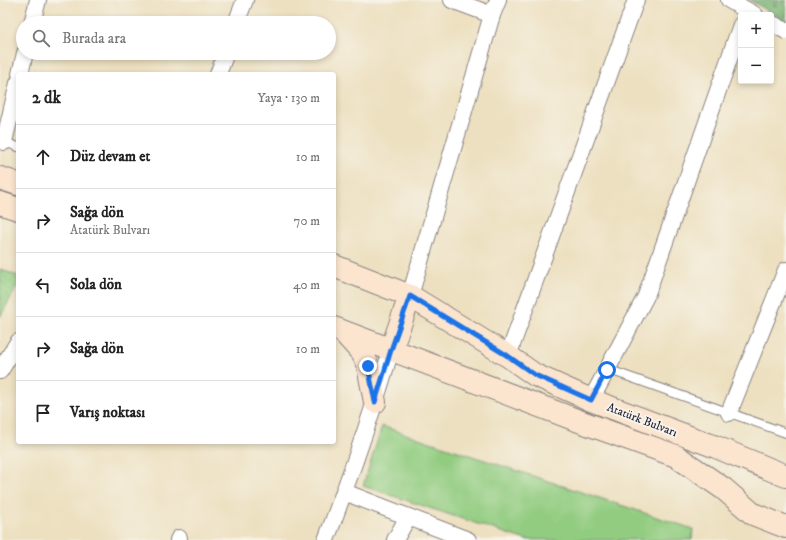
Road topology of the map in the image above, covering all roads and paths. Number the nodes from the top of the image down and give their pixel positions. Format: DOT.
graph roads {
  1 [pos="38,0"];
  2 [pos="245,0"];
  3 [pos="452,0"];
  4 [pos="636,0"];
  5 [pos="729,0"];
  6 [pos="495,7"];
  7 [pos="742,12"];
  8 [pos="34,16"];
  9 [pos="239,16"];
  10 [pos="774,25"];
  11 [pos="786,31"];
  12 [pos="738,41"];
  13 [pos="23,60"];
  14 [pos="223,60"];
  15 [pos="20,72"];
  16 [pos="219,72"];
  17 [pos="16,94"];
  18 [pos="7,143"];
  19 [pos="0,178"];
  20 [pos="16,183"];
  21 [pos="0,203"];
  22 [pos="16,209"];
  23 [pos="336,267"];
  24 [pos="786,270"];
  25 [pos="410,296"];
  26 [pos="338,329"];
  27 [pos="16,345"];
  28 [pos="391,350"];
  29 [pos="508,356"];
  30 [pos="607,370"];
  31 [pos="0,371"];
  32 [pos="591,400"];
  33 [pos="375,402"];
  34 [pos="729,413"];
  35 [pos="786,433"];
  36 [pos="786,476"];
  37 [pos="344,492"];
  38 [pos="408,517"];
  39 [pos="786,527"];
  40 [pos="326,540"];
  41 [pos="394,540"];
  42 [pos="468,540"];
  1 -- 8 [label="street"];
  2 -- 9 [label="street"];
  3 -- 6 [label="street"];
  4 -- 29 [label="street"];
  5 -- 7 [label="street"];
  6 -- 25 [label="street"];
  10 -- 11 [label="street"];
  12 -- 30 [label="street"];
  13 -- 15 [label="street"];
  14 -- 16 [label="street"];
  17 -- 18 [label="street"];
  19 -- 20 [label="main road"];
  21 -- 22 [label="main road"];
  23 -- 25 [label="main road, Atatürk Bulvarı"];
  24 -- 34 [label="street"];
  25 -- 28 [label="main road"];
  25 -- 29 [label="main road, Atatürk Bulvarı"];
  26 -- 28 [label="main road, Atatürk Bulvarı"];
  26 -- 33 [label="main road"];
  27 -- 31 [label="street"];
  28 -- 33 [label="street"];
  28 -- 39 [label="main road, Atatürk Bulvarı"];
  29 -- 32 [label="main road, Atatürk Bulvarı"];
  30 -- 32 [label="street"];
  30 -- 34 [label="lane"];
  32 -- 36 [label="main road, Atatürk Bulvarı"];
  33 -- 37 [label="street"];
  34 -- 35 [label="lane"];
  37 -- 38 [label="street"];
  37 -- 40 [label="street"];
  38 -- 41 [label="street"];
  38 -- 42 [label="street"];
}
